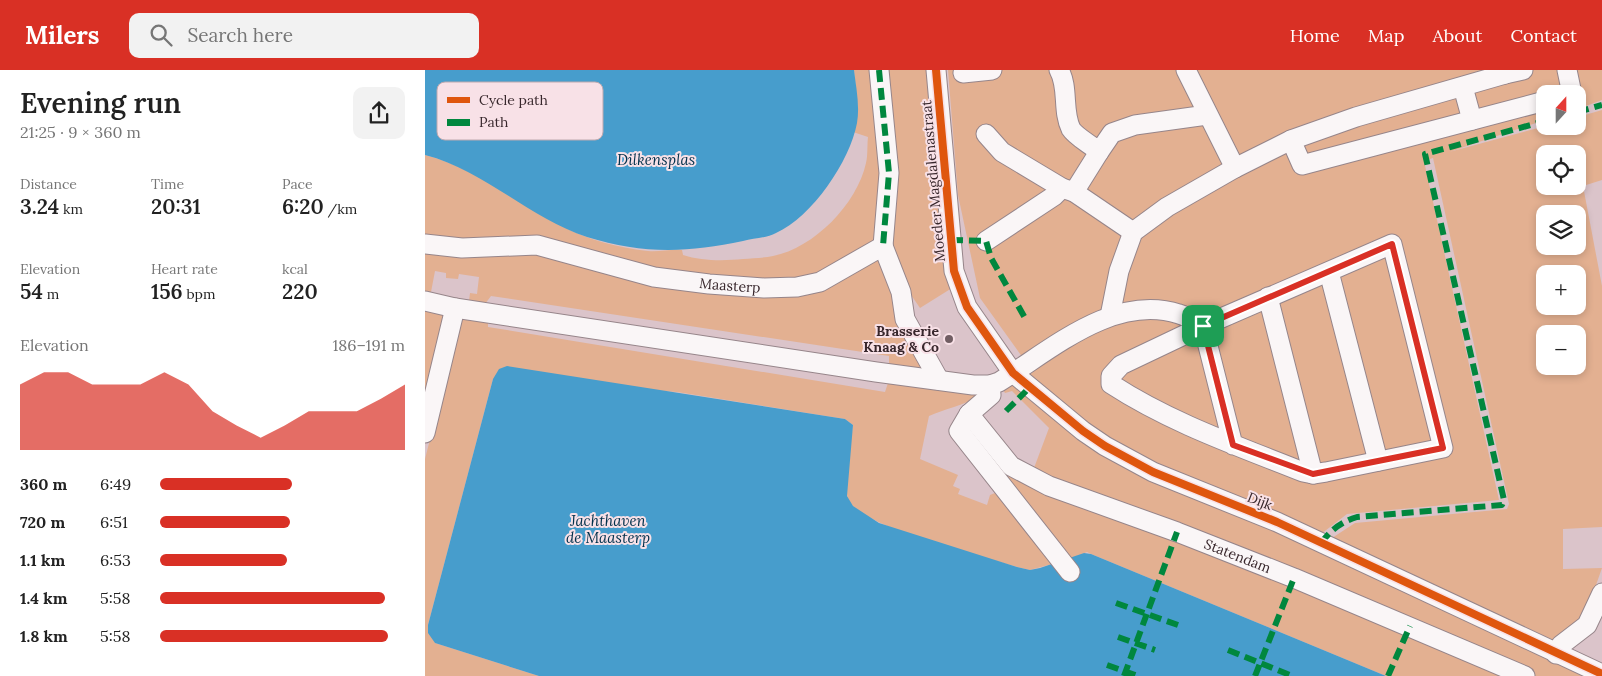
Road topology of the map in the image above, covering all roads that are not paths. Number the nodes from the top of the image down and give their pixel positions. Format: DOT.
graph roads {
  1 [pos="879,70"];
  2 [pos="936,70"];
  3 [pos="992,70"];
  4 [pos="1059,70"];
  5 [pos="1186,70"];
  6 [pos="1523,70"];
  7 [pos="1567,70"];
  8 [pos="1504,72"];
  9 [pos="963,73"];
  10 [pos="1570,85"];
  11 [pos="1463,87"];
  12 [pos="1536,103"];
  13 [pos="1207,115"];
  14 [pos="1472,120"];
  15 [pos="986,134"];
  16 [pos="1291,140"];
  17 [pos="1099,152"];
  18 [pos="1235,168"];
  19 [pos="1068,190"];
  20 [pos="1133,232"];
  21 [pos="986,242"];
  22 [pos="425,244"];
  23 [pos="883,246"];
  24 [pos="1329,272"];
  25 [pos="959,289"];
  26 [pos="1268,297"];
  27 [pos="425,301"];
  28 [pos="455,308"];
  29 [pos="1110,316"];
  30 [pos="1203,326"];
  31 [pos="1013,373"];
  32 [pos="939,380"];
  33 [pos="990,385"];
  34 [pos="969,414"];
  35 [pos="425,433"];
  36 [pos="1233,445"];
  37 [pos="1378,461"];
  38 [pos="1313,474"];
  39 [pos="1070,572"];
  40 [pos="1602,593"];
  41 [pos="1556,654"];
  42 [pos="1602,674"];
  43 [pos="1525,676"];
  1 -- 23 [label="street"];
  2 -- 25 [label="street, Moeder Magdalenastraat"];
  3 -- 9 [label="street"];
  4 -- 17 [label="street"];
  5 -- 13 [label="street"];
  6 -- 8 [label="street"];
  7 -- 10 [label="street"];
  8 -- 11 [label="street"];
  11 -- 14 [label="street"];
  11 -- 16 [label="street"];
  12 -- 14 [label="street"];
  13 -- 17 [label="street"];
  13 -- 18 [label="street"];
  14 -- 16 [label="street"];
  15 -- 19 [label="street"];
  16 -- 18 [label="street"];
  17 -- 19 [label="street"];
  18 -- 20 [label="street"];
  19 -- 20 [label="street"];
  19 -- 21 [label="street"];
  20 -- 29 [label="street"];
  22 -- 23 [label="street, Maasterp"];
  23 -- 32 [label="street"];
  24 -- 26 [label="street"];
  24 -- 37 [label="street"];
  24 -- 37 [label="street"];
  25 -- 31 [label="street, Dijk"];
  26 -- 30 [label="street"];
  26 -- 38 [label="street"];
  27 -- 28 [label="street"];
  28 -- 32 [label="street"];
  28 -- 35 [label="street"];
  29 -- 30 [label="street"];
  29 -- 31 [label="street"];
  30 -- 36 [label="street"];
  30 -- 36 [label="street"];
  31 -- 33 [label="street"];
  31 -- 41 [label="street, Dijk"];
  32 -- 33 [label="street"];
  33 -- 34 [label="street"];
  34 -- 39 [label="street"];
  34 -- 43 [label="street, Statendam"];
  36 -- 38 [label="street"];
  37 -- 38 [label="street"];
  40 -- 41 [label="street"];
  41 -- 42 [label="street, Dijk"];
}
